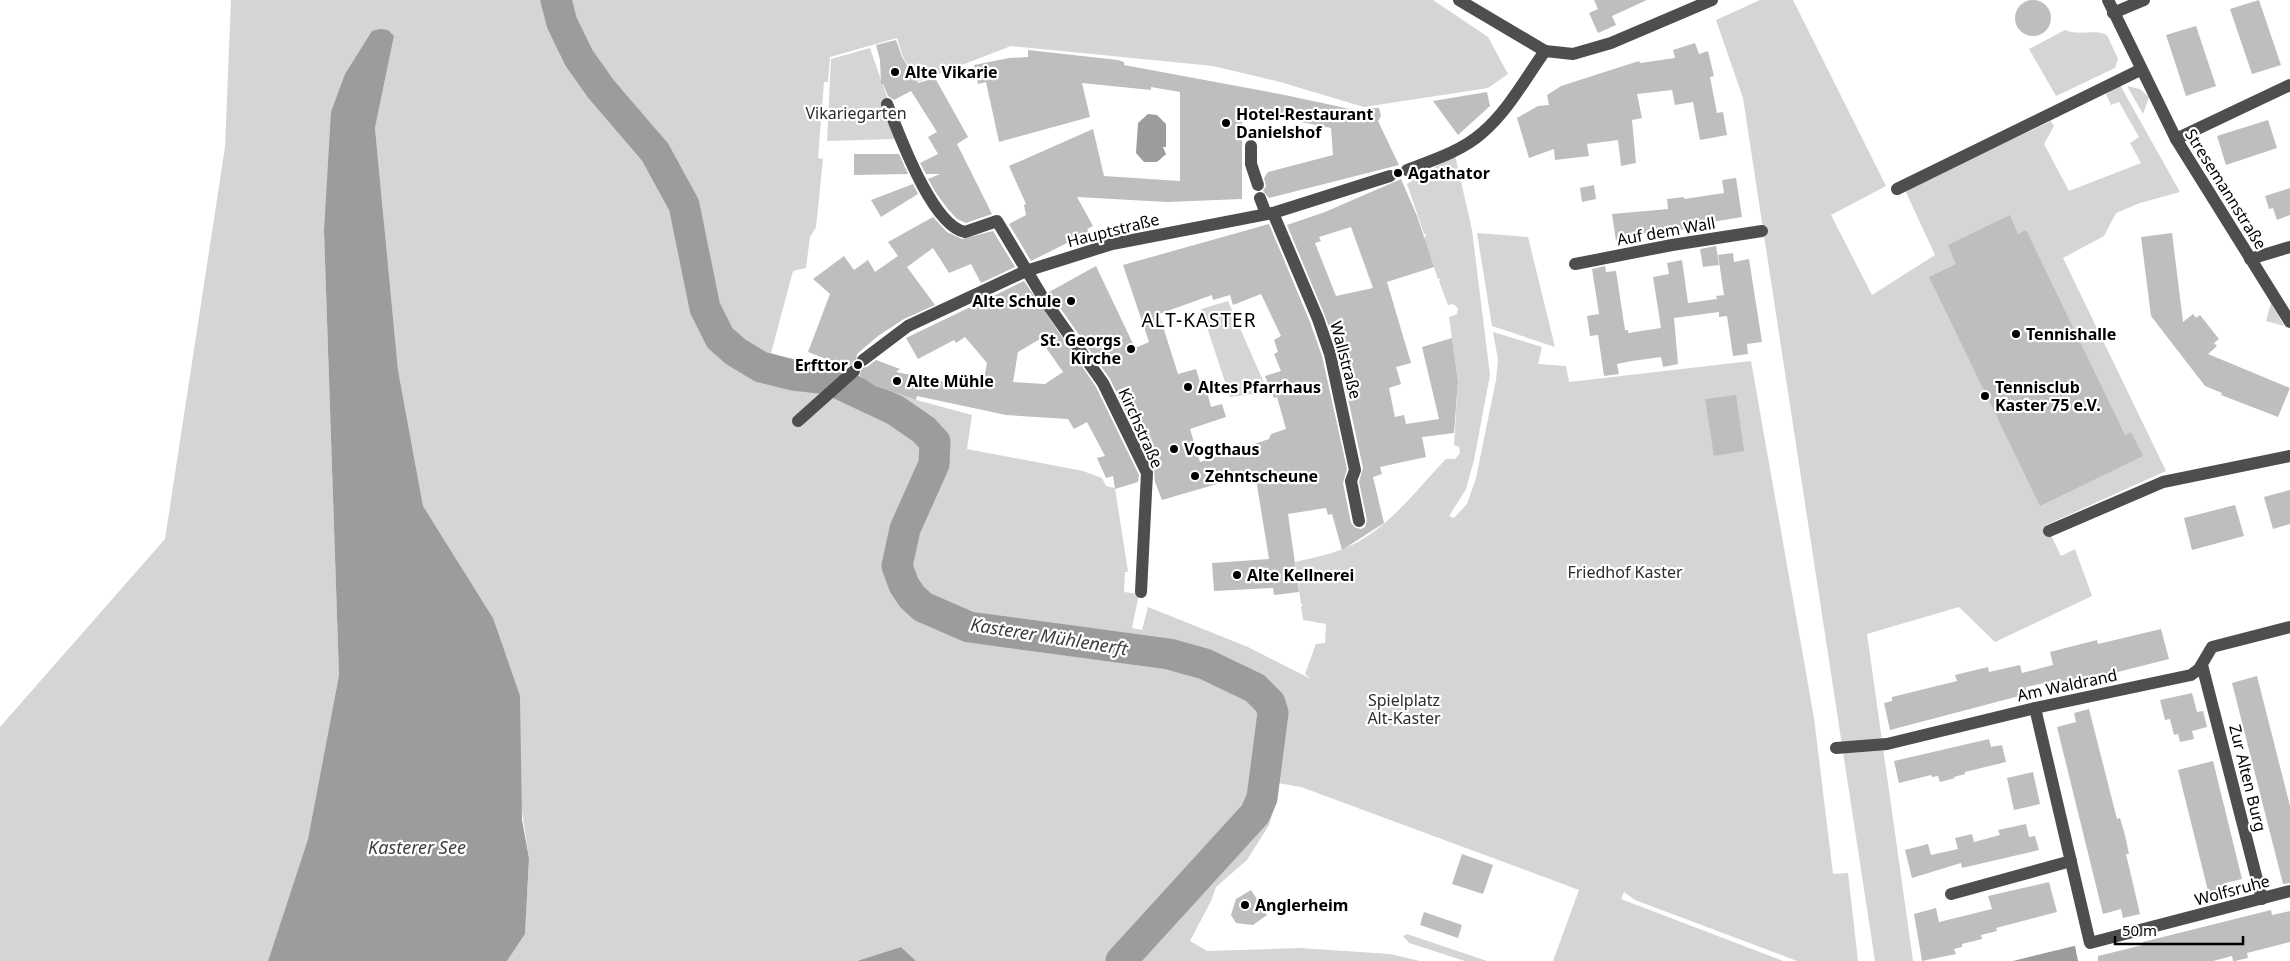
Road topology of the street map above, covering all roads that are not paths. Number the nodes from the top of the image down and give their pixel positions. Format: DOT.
graph roads {
  1 [pos="1459,0"];
  2 [pos="1712,0"];
  3 [pos="2108,0"];
  4 [pos="2144,0"];
  5 [pos="2113,13"];
  6 [pos="1545,51"];
  7 [pos="2140,70"];
  8 [pos="2290,85"];
  9 [pos="887,104"];
  10 [pos="2176,139"];
  11 [pos="1251,146"];
  12 [pos="1407,170"];
  13 [pos="1390,176"];
  14 [pos="1258,184"];
  15 [pos="1897,189"];
  16 [pos="1260,198"];
  17 [pos="1270,214"];
  18 [pos="1762,231"];
  19 [pos="2290,247"];
  20 [pos="2250,259"];
  21 [pos="1575,264"];
  22 [pos="1026,271"];
  23 [pos="2290,322"];
  24 [pos="863,360"];
  25 [pos="853,372"];
  26 [pos="798,421"];
  27 [pos="2290,456"];
  28 [pos="1359,521"];
  29 [pos="2049,531"];
  30 [pos="1142,596"];
  31 [pos="2290,627"];
  32 [pos="2202,665"];
  33 [pos="2035,708"];
  34 [pos="1836,748"];
  35 [pos="2071,861"];
  36 [pos="2290,891"];
  37 [pos="1951,894"];
  38 [pos="2262,899"];
  1 -- 6 [label="street"];
  2 -- 6 [label="street"];
  3 -- 5 [label="street, Stresemannstraße"];
  4 -- 5 [label="street"];
  5 -- 7 [label="street, Stresemannstraße"];
  6 -- 12 [label="street"];
  7 -- 10 [label="street, Stresemannstraße"];
  7 -- 15 [label="street"];
  8 -- 10 [label="street"];
  9 -- 22 [label="street, Kirchstraße"];
  10 -- 20 [label="street, Stresemannstraße"];
  11 -- 14 [label="street"];
  13 -- 17 [label="street, Hauptstraße"];
  16 -- 17 [label="street, Wallstraße"];
  17 -- 22 [label="street, Hauptstraße"];
  17 -- 28 [label="street, Wallstraße"];
  18 -- 21 [label="street, Auf dem Wall"];
  19 -- 20 [label="street"];
  20 -- 23 [label="street, Stresemannstraße"];
  22 -- 24 [label="street, Hauptstraße"];
  22 -- 30 [label="street, Kirchstraße"];
  25 -- 26 [label="street"];
  27 -- 29 [label="street"];
  31 -- 32 [label="street, Am Waldrand"];
  32 -- 33 [label="street, Am Waldrand"];
  32 -- 38 [label="street, Zur Alten Burg"];
  33 -- 34 [label="street, Am Waldrand"];
  33 -- 35 [label="street, Wolfsruhe"];
  35 -- 37 [label="street"];
  35 -- 38 [label="street, Wolfsruhe"];
  36 -- 38 [label="street, Wolfsruhe"];
}
